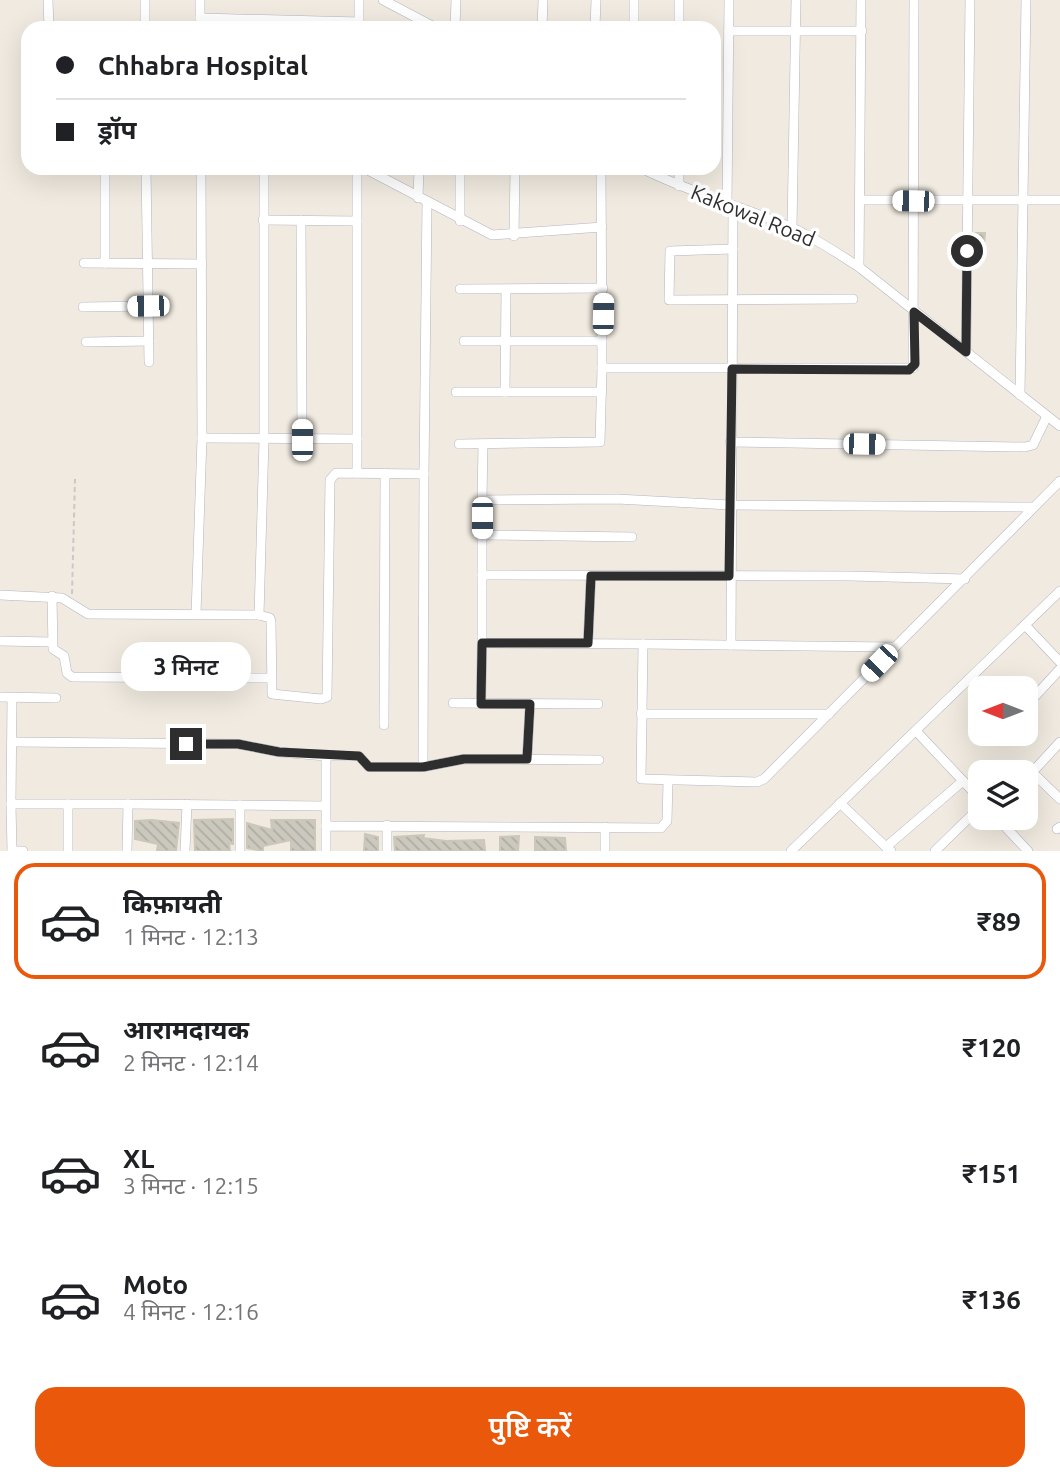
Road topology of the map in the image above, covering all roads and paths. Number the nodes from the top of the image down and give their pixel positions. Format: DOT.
graph roads {
  1 [pos="48,0"];
  2 [pos="145,0"];
  3 [pos="200,0"];
  4 [pos="359,0"];
  5 [pos="383,0"];
  6 [pos="456,0"];
  7 [pos="543,0"];
  8 [pos="596,0"];
  9 [pos="634,0"];
  10 [pos="679,0"];
  11 [pos="729,0"];
  12 [pos="796,0"];
  13 [pos="861,0"];
  14 [pos="914,0"];
  15 [pos="970,0"];
  16 [pos="1026,0"];
  17 [pos="394,2"];
  18 [pos="49,21"];
  19 [pos="145,21"];
  20 [pos="200,21"];
  21 [pos="359,21"];
  22 [pos="418,21"];
  23 [pos="455,21"];
  24 [pos="542,21"];
  25 [pos="595,21"];
  26 [pos="634,21"];
  27 [pos="679,21"];
  28 [pos="796,30"];
  29 [pos="729,31"];
  30 [pos="862,31"];
  31 [pos="104,175"];
  32 [pos="146,175"];
  33 [pos="201,175"];
  34 [pos="264,175"];
  35 [pos="357,175"];
  36 [pos="377,175"];
  37 [pos="420,175"];
  38 [pos="460,175"];
  39 [pos="515,175"];
  40 [pos="601,175"];
  41 [pos="655,175"];
  42 [pos="679,175"];
  43 [pos="679,186"];
  44 [pos="1023,199"];
  45 [pos="423,200"];
  46 [pos="860,200"];
  47 [pos="1060,200"];
  48 [pos="913,201"];
  49 [pos="968,201"];
  50 [pos="730,206"];
  51 [pos="263,220"];
  52 [pos="301,220"];
  53 [pos="357,221"];
  54 [pos="460,221"];
  55 [pos="602,227"];
  56 [pos="792,228"];
  57 [pos="514,236"];
  58 [pos="733,249"];
  59 [pos="84,262"];
  60 [pos="105,263"];
  61 [pos="148,264"];
  62 [pos="202,264"];
  63 [pos="859,267"];
  64 [pos="603,288"];
  65 [pos="460,289"];
  66 [pos="506,290"];
  67 [pos="853,299"];
  68 [pos="732,300"];
  69 [pos="148,306"];
  70 [pos="83,307"];
  71 [pos="914,312"];
  72 [pos="505,340"];
  73 [pos="149,341"];
  74 [pos="464,341"];
  75 [pos="602,341"];
  76 [pos="86,342"];
  77 [pos="966,352"];
  78 [pos="149,362"];
  79 [pos="603,368"];
  80 [pos="732,369"];
  81 [pos="456,392"];
  82 [pos="505,392"];
  83 [pos="602,392"];
  84 [pos="1020,395"];
  85 [pos="1047,416"];
  86 [pos="1060,426"];
  87 [pos="202,438"];
  88 [pos="357,439"];
  89 [pos="264,440"];
  90 [pos="302,440"];
  91 [pos="730,442"];
  92 [pos="459,444"];
  93 [pos="483,444"];
  94 [pos="357,473"];
  95 [pos="386,473"];
  96 [pos="424,474"];
  97 [pos="75,479"];
  98 [pos="1060,481"];
  99 [pos="482,500"];
  100 [pos="730,505"];
  101 [pos="1034,507"];
  102 [pos="482,535"];
  103 [pos="632,537"];
  104 [pos="482,575"];
  105 [pos="591,576"];
  106 [pos="729,576"];
  107 [pos="965,579"];
  108 [pos="1060,591"];
  109 [pos="0,595"];
  110 [pos="52,596"];
  111 [pos="72,602"];
  112 [pos="196,614"];
  113 [pos="259,615"];
  114 [pos="1026,625"];
  115 [pos="0,641"];
  116 [pos="52,642"];
  117 [pos="482,643"];
  118 [pos="588,643"];
  119 [pos="643,644"];
  120 [pos="731,645"];
  121 [pos="895,647"];
  122 [pos="1060,662"];
  123 [pos="1060,669"];
  124 [pos="271,678"];
  125 [pos="1038,693"];
  126 [pos="0,697"];
  127 [pos="12,698"];
  128 [pos="56,698"];
  129 [pos="453,703"];
  130 [pos="481,704"];
  131 [pos="530,704"];
  132 [pos="597,704"];
  133 [pos="641,714"];
  134 [pos="829,714"];
  135 [pos="384,725"];
  136 [pos="916,731"];
  137 [pos="1060,742"];
  138 [pos="12,746"];
  139 [pos="0,749"];
  140 [pos="326,756"];
  141 [pos="527,759"];
  142 [pos="599,760"];
  143 [pos="1038,766"];
  144 [pos="423,767"];
  145 [pos="963,781"];
  146 [pos="668,782"];
  147 [pos="1038,783"];
  148 [pos="968,786"];
  149 [pos="1060,799"];
  150 [pos="840,803"];
  151 [pos="11,804"];
  152 [pos="68,804"];
  153 [pos="128,804"];
  154 [pos="187,804"];
  155 [pos="240,805"];
  156 [pos="324,806"];
  157 [pos="968,818"];
  158 [pos="387,825"];
  159 [pos="326,826"];
  160 [pos="605,827"];
  161 [pos="1008,830"];
  162 [pos="889,849"];
  163 [pos="12,851"];
  164 [pos="23,851"];
  165 [pos="68,851"];
  166 [pos="127,851"];
  167 [pos="185,851"];
  168 [pos="240,851"];
  169 [pos="326,851"];
  170 [pos="387,851"];
  171 [pos="605,851"];
  172 [pos="792,851"];
  173 [pos="934,851"];
  174 [pos="1028,851"];
  1 -- 18 [label="street"];
  2 -- 19 [label="street"];
  3 -- 20 [label="street"];
  4 -- 21 [label="street"];
  5 -- 17 [label="street"];
  6 -- 23 [label="street"];
  7 -- 24 [label="street"];
  8 -- 25 [label="street"];
  9 -- 26 [label="street"];
  10 -- 27 [label="street"];
  11 -- 29 [label="street"];
  12 -- 28 [label="street"];
  13 -- 30 [label="street"];
  14 -- 48 [label="street"];
  15 -- 49 [label="street"];
  16 -- 44 [label="street"];
  17 -- 22 [label="street"];
  28 -- 29 [label="street"];
  28 -- 30 [label="street"];
  28 -- 56 [label="street"];
  29 -- 50 [label="street"];
  30 -- 46 [label="street"];
  31 -- 60 [label="street"];
  32 -- 61 [label="street"];
  33 -- 62 [label="street"];
  34 -- 51 [label="street"];
  35 -- 53 [label="street"];
  36 -- 45 [label="street"];
  37 -- 45 [label="street"];
  38 -- 54 [label="street"];
  39 -- 57 [label="street"];
  40 -- 55 [label="street"];
  41 -- 43 [label="street, Kakowal Road"];
  42 -- 43 [label="street"];
  43 -- 50 [label="street, Kakowal Road"];
  44 -- 47 [label="street"];
  44 -- 49 [label="street"];
  44 -- 84 [label="street"];
  45 -- 54 [label="street"];
  45 -- 96 [label="street"];
  46 -- 48 [label="street"];
  46 -- 63 [label="street"];
  48 -- 49 [label="street"];
  48 -- 71 [label="street"];
  49 -- 77 [label="street"];
  50 -- 56 [label="street, Kakowal Road"];
  50 -- 58 [label="street"];
  51 -- 52 [label="street"];
  51 -- 89 [label="street"];
  52 -- 53 [label="street"];
  52 -- 90 [label="street"];
  53 -- 88 [label="street"];
  54 -- 57 [label="street"];
  55 -- 57 [label="street"];
  55 -- 64 [label="street"];
  56 -- 63 [label="street, Kakowal Road"];
  58 -- 68 [label="street"];
  58 -- 68 [label="street"];
  59 -- 60 [label="street"];
  60 -- 61 [label="street"];
  61 -- 62 [label="street"];
  61 -- 69 [label="street"];
  62 -- 87 [label="street"];
  63 -- 71 [label="street, Kakowal Road"];
  64 -- 66 [label="street"];
  64 -- 75 [label="street"];
  65 -- 66 [label="street"];
  66 -- 72 [label="street"];
  67 -- 68 [label="street"];
  68 -- 80 [label="street"];
  69 -- 70 [label="street"];
  69 -- 73 [label="street"];
  71 -- 77 [label="street, Kakowal Road"];
  71 -- 80 [label="street"];
  72 -- 74 [label="street"];
  72 -- 75 [label="street"];
  72 -- 82 [label="street"];
  73 -- 76 [label="street"];
  73 -- 78 [label="street"];
  75 -- 79 [label="street"];
  77 -- 84 [label="street, Kakowal Road"];
  79 -- 80 [label="street"];
  79 -- 83 [label="street"];
  80 -- 91 [label="street"];
  81 -- 82 [label="street"];
  82 -- 83 [label="street"];
  83 -- 93 [label="street"];
  84 -- 85 [label="street, Kakowal Road"];
  85 -- 86 [label="street, Kakowal Road"];
  85 -- 91 [label="street"];
  87 -- 89 [label="street"];
  87 -- 112 [label="street"];
  88 -- 90 [label="street"];
  88 -- 94 [label="street"];
  89 -- 90 [label="street"];
  89 -- 113 [label="street"];
  91 -- 100 [label="street"];
  92 -- 93 [label="street"];
  93 -- 99 [label="street"];
  94 -- 95 [label="street"];
  94 -- 124 [label="street"];
  95 -- 96 [label="street"];
  95 -- 135 [label="street"];
  96 -- 144 [label="street"];
  97 -- 111 [label="path"];
  98 -- 101 [label="street"];
  99 -- 100 [label="street"];
  99 -- 102 [label="street"];
  100 -- 101 [label="street"];
  100 -- 106 [label="street"];
  101 -- 107 [label="street"];
  102 -- 103 [label="street"];
  102 -- 104 [label="street"];
  104 -- 105 [label="street"];
  104 -- 117 [label="street"];
  105 -- 106 [label="street"];
  105 -- 118 [label="street"];
  106 -- 107 [label="street"];
  106 -- 120 [label="street"];
  107 -- 121 [label="street"];
  108 -- 114 [label="street"];
  109 -- 110 [label="street"];
  110 -- 111 [label="street"];
  110 -- 116 [label="street"];
  111 -- 112 [label="street"];
  112 -- 113 [label="street"];
  113 -- 124 [label="street"];
  114 -- 122 [label="street"];
  114 -- 136 [label="street"];
  115 -- 116 [label="street"];
  116 -- 124 [label="street"];
  117 -- 118 [label="street"];
  117 -- 130 [label="street"];
  118 -- 119 [label="street"];
  119 -- 120 [label="street"];
  119 -- 133 [label="street"];
  120 -- 121 [label="street"];
  121 -- 134 [label="street"];
  123 -- 125 [label="street"];
  126 -- 127 [label="street"];
  127 -- 128 [label="street"];
  127 -- 138 [label="street"];
  129 -- 130 [label="street"];
  130 -- 131 [label="street"];
  131 -- 132 [label="street"];
  131 -- 141 [label="street"];
  133 -- 134 [label="street"];
  133 -- 146 [label="street"];
  134 -- 146 [label="street"];
  136 -- 145 [label="street"];
  136 -- 150 [label="street"];
  137 -- 143 [label="street"];
  138 -- 139 [label="street"];
  138 -- 140 [label="street"];
  138 -- 151 [label="street"];
  140 -- 144 [label="street"];
  140 -- 156 [label="street"];
  141 -- 142 [label="street"];
  141 -- 144 [label="street"];
  145 -- 148 [label="street"];
  145 -- 162 [label="street"];
  146 -- 160 [label="street"];
  147 -- 149 [label="street"];
  150 -- 162 [label="street"];
  150 -- 172 [label="street"];
  151 -- 152 [label="street"];
  151 -- 163 [label="street"];
  152 -- 153 [label="street"];
  152 -- 165 [label="street"];
  153 -- 154 [label="street"];
  153 -- 166 [label="street"];
  154 -- 155 [label="street"];
  154 -- 167 [label="street"];
  155 -- 156 [label="street"];
  155 -- 168 [label="street"];
  156 -- 159 [label="street"];
  157 -- 173 [label="street"];
  158 -- 159 [label="street"];
  158 -- 160 [label="street"];
  158 -- 170 [label="street"];
  159 -- 169 [label="street"];
  160 -- 171 [label="street"];
  161 -- 174 [label="street"];
  163 -- 164 [label="street"];
}
